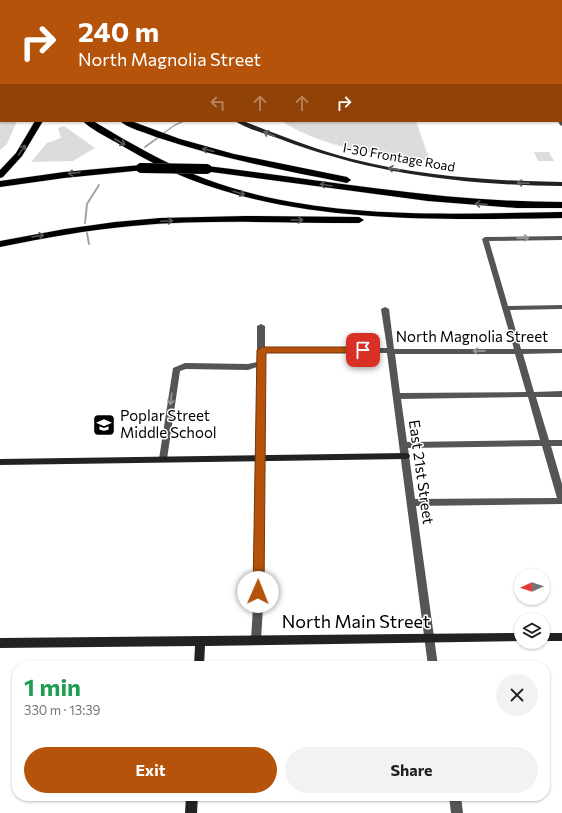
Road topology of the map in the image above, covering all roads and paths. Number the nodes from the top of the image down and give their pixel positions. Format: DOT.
graph roads {
  1 [pos="38,122"];
  2 [pos="89,122"];
  3 [pos="126,122"];
  4 [pos="240,122"];
  5 [pos="0,175"];
  6 [pos="562,184"];
  7 [pos="5,185"];
  8 [pos="434,198"];
  9 [pos="562,205"];
  10 [pos="562,215"];
  11 [pos="436,217"];
  12 [pos="562,238"];
  13 [pos="0,244"];
  14 [pos="505,308"];
  15 [pos="562,308"];
  16 [pos="384,309"];
  17 [pos="261,326"];
  18 [pos="262,350"];
  19 [pos="562,350"];
  20 [pos="390,351"];
  21 [pos="518,351"];
  22 [pos="261,363"];
  23 [pos="531,394"];
  24 [pos="562,394"];
  25 [pos="397,396"];
  26 [pos="546,443"];
  27 [pos="562,443"];
  28 [pos="404,445"];
  29 [pos="406,456"];
  30 [pos="260,458"];
  31 [pos="163,459"];
  32 [pos="0,462"];
  33 [pos="562,500"];
  34 [pos="412,503"];
  35 [pos="514,636"];
  36 [pos="550,636"];
  37 [pos="562,637"];
  38 [pos="429,639"];
  39 [pos="256,640"];
  40 [pos="200,641"];
  41 [pos="0,643"];
  42 [pos="199,661"];
  43 [pos="432,661"];
  44 [pos="192,801"];
  45 [pos="455,801"];
  46 [pos="191,813"];
  47 [pos="457,813"];
  5 -- 1 [label="highway, one-way"];
  2 -- 11 [label="highway, one-way"];
  8 -- 3 [label="highway, one-way"];
  6 -- 4 [label="main road, I-30 Frontage Road, one-way"];
  8 -- 7 [label="highway, one-way, bridge"];
  9 -- 8 [label="highway, one-way"];
  10 -- 11 [label="highway"];
  13 -- 11 [label="highway, one-way"];
  14 -- 12 [label="street, one-way"];
  14 -- 15 [label="street"];
  14 -- 21 [label="street"];
  16 -- 20 [label="street, East 21st Street"];
  17 -- 18 [label="street"];
  18 -- 20 [label="street, North Magnolia Street"];
  18 -- 22 [label="street"];
  19 -- 21 [label="street, North Magnolia Street"];
  21 -- 20 [label="street, North Magnolia Street, one-way"];
  20 -- 25 [label="street, East 21st Street"];
  21 -- 23 [label="street"];
  22 -- 30 [label="street"];
  22 -- 31 [label="street, one-way"];
  23 -- 24 [label="street"];
  23 -- 25 [label="street"];
  23 -- 26 [label="street"];
  25 -- 28 [label="street, East 21st Street"];
  26 -- 27 [label="street"];
  26 -- 28 [label="street"];
  26 -- 33 [label="street"];
  28 -- 29 [label="street, East 21st Street"];
  29 -- 30 [label="main road"];
  29 -- 34 [label="street, East 21st Street"];
  30 -- 31 [label="main road"];
  30 -- 39 [label="street"];
  31 -- 32 [label="main road"];
  33 -- 34 [label="street"];
  34 -- 38 [label="street, East 21st Street"];
  35 -- 38 [label="main road, North Main Street"];
  36 -- 37 [label="main road"];
  38 -- 39 [label="main road, North Main Street"];
  38 -- 43 [label="street, East 21st Street"];
  39 -- 40 [label="main road, North Main Street"];
  40 -- 41 [label="main road, North Main Street"];
  40 -- 42 [label="main road"];
  44 -- 46 [label="main road"];
  45 -- 47 [label="street"];
}
